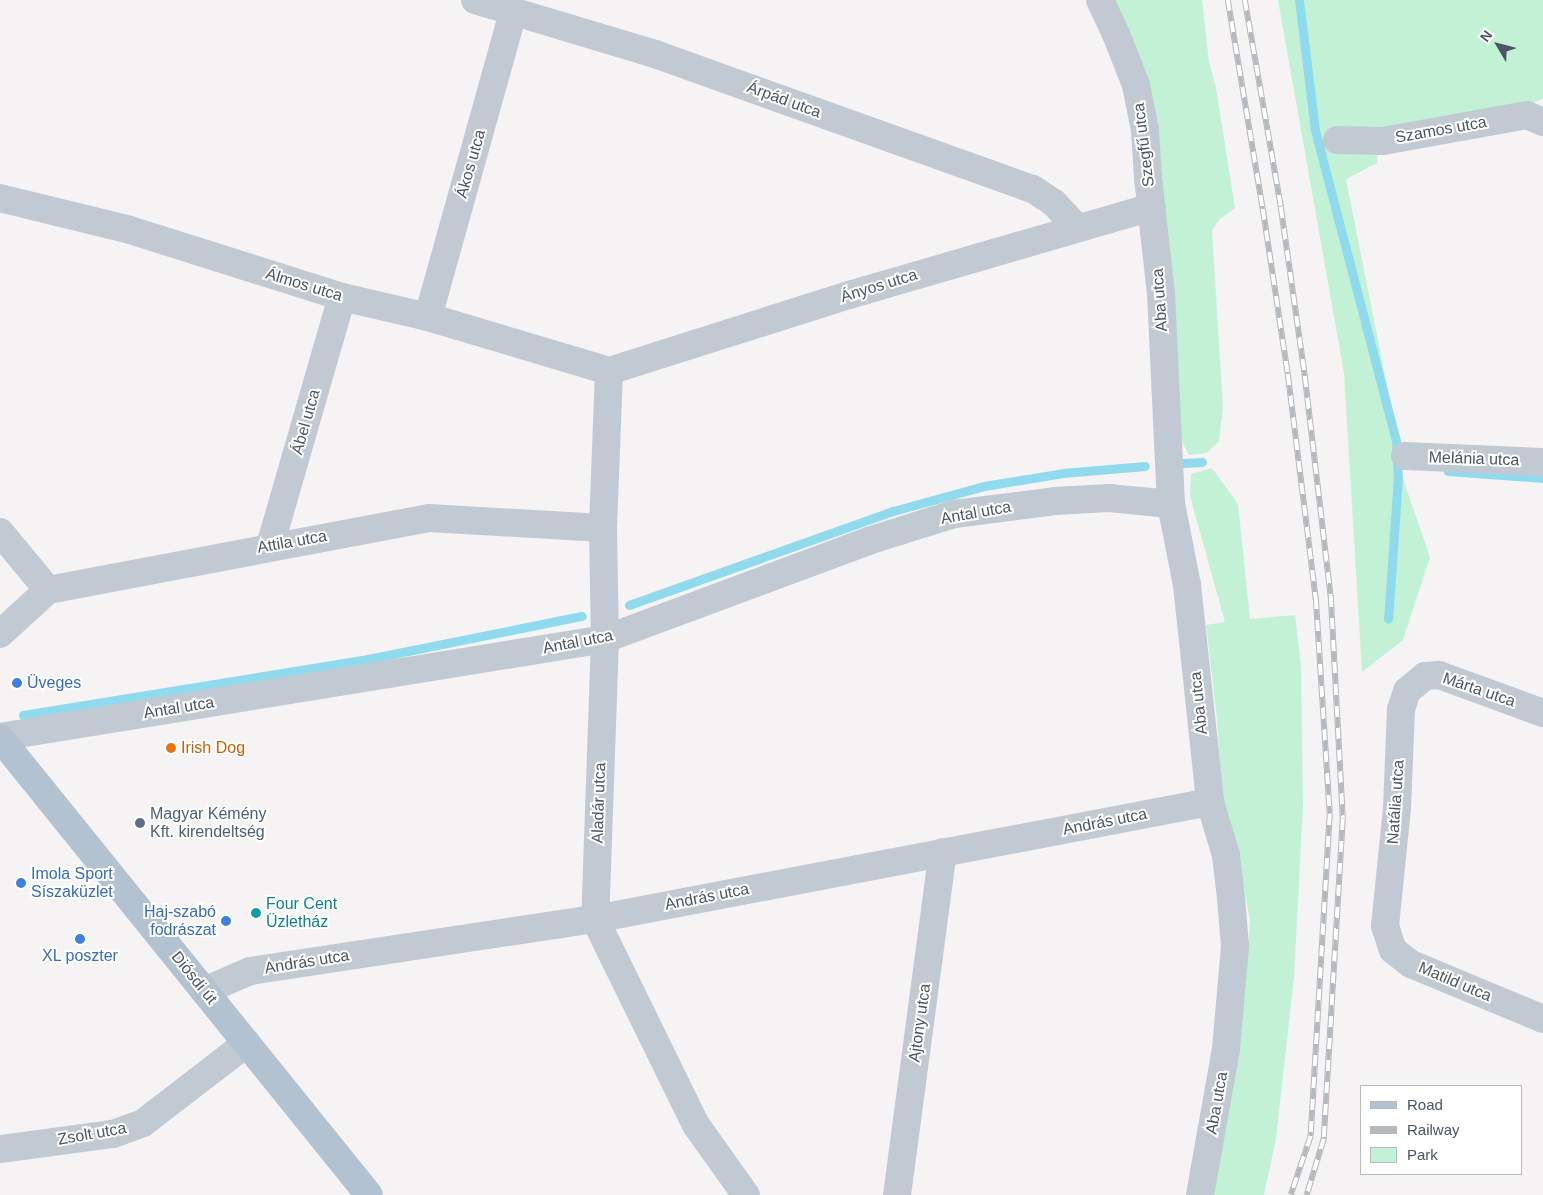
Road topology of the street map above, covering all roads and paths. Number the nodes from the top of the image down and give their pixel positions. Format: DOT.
graph roads {
  1 [pos="475,0"];
  2 [pos="1100,0"];
  3 [pos="513,12"];
  4 [pos="1538,115"];
  5 [pos="1337,140"];
  6 [pos="0,198"];
  7 [pos="1151,207"];
  8 [pos="1077,228"];
  9 [pos="342,297"];
  10 [pos="428,316"];
  11 [pos="608,371"];
  12 [pos="1405,456"];
  13 [pos="1543,462"];
  14 [pos="1171,504"];
  15 [pos="604,528"];
  16 [pos="0,532"];
  17 [pos="270,546"];
  18 [pos="48,590"];
  19 [pos="0,634"];
  20 [pos="605,639"];
  21 [pos="1415,682"];
  22 [pos="1543,713"];
  23 [pos="0,738"];
  24 [pos="1210,802"];
  25 [pos="944,852"];
  26 [pos="595,919"];
  27 [pos="1385,926"];
  28 [pos="204,991"];
  29 [pos="1543,1019"];
  30 [pos="247,1043"];
  31 [pos="0,1149"];
  32 [pos="369,1195"];
  33 [pos="746,1195"];
  34 [pos="897,1195"];
  35 [pos="1200,1195"];
  1 -- 3 [label="street, Árpád utca"];
  2 -- 7 [label="street, Szegfű utca"];
  3 -- 8 [label="street, Árpád utca"];
  3 -- 10 [label="street, Ákos utca"];
  4 -- 5 [label="street, Szamos utca"];
  6 -- 9 [label="street, Álmos utca"];
  7 -- 8 [label="street, Ányos utca"];
  7 -- 14 [label="street, Aba utca"];
  8 -- 11 [label="street, Ányos utca"];
  9 -- 10 [label="street, Álmos utca"];
  9 -- 17 [label="street, Ábel utca"];
  10 -- 11 [label="street, Álmos utca"];
  11 -- 15 [label="street, Aladár utca"];
  12 -- 13 [label="street, Melánia utca"];
  14 -- 20 [label="street, Antal utca"];
  14 -- 24 [label="street, Aba utca"];
  15 -- 17 [label="street, Attila utca"];
  15 -- 20 [label="street, Aladár utca"];
  16 -- 18 [label="street"];
  17 -- 18 [label="street, Attila utca"];
  18 -- 19 [label="street"];
  20 -- 23 [label="street, Antal utca"];
  20 -- 26 [label="street, Aladár utca"];
  21 -- 22 [label="street, Márta utca"];
  21 -- 27 [label="street, Natália utca"];
  23 -- 28 [label="main road, Diósdi út"];
  24 -- 25 [label="street, András utca"];
  24 -- 35 [label="street, Aba utca"];
  25 -- 26 [label="street, András utca"];
  25 -- 34 [label="street, Ajtony utca"];
  26 -- 28 [label="street, András utca"];
  26 -- 33 [label="street, Aladár utca"];
  27 -- 29 [label="street, Matild utca"];
  28 -- 30 [label="main road, Diósdi út"];
  30 -- 31 [label="street, Zsolt utca"];
  30 -- 32 [label="main road, Diósdi út"];
}
